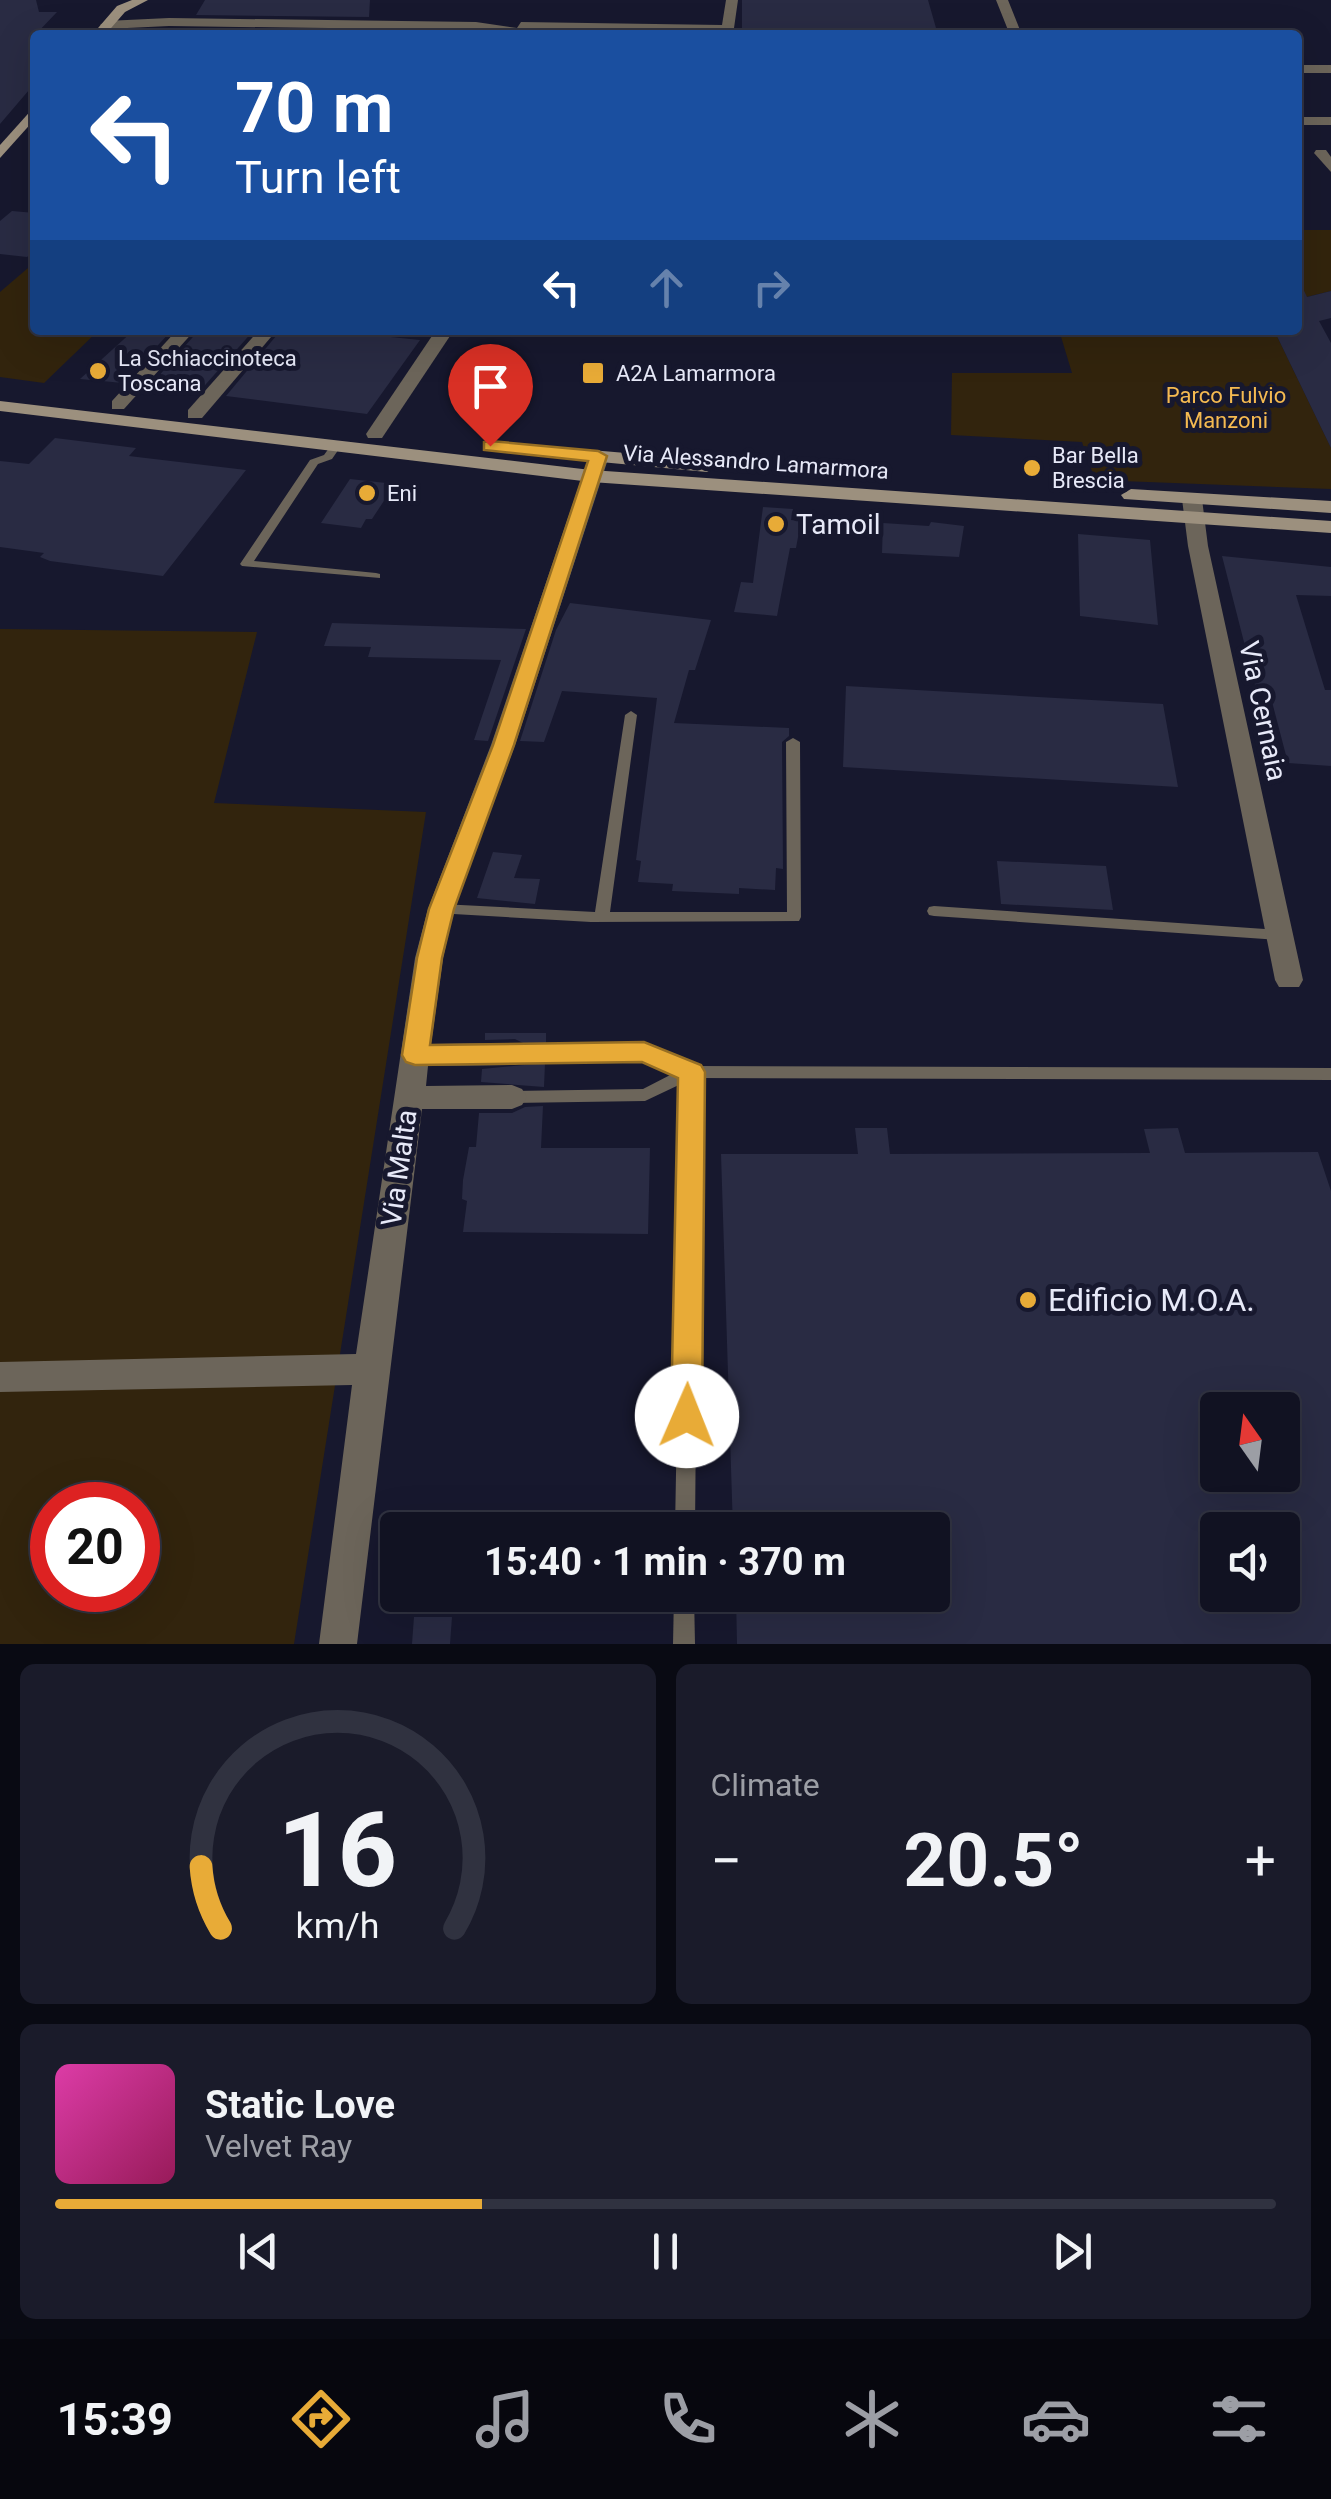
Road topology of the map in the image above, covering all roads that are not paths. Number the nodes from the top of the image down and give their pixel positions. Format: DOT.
graph roads {
  1 [pos="142,0"];
  2 [pos="732,0"];
  3 [pos="1002,0"];
  4 [pos="119,7"];
  5 [pos="170,22"];
  6 [pos="102,30"];
  7 [pos="357,30"];
  8 [pos="434,30"];
  9 [pos="727,30"];
  10 [pos="1014,30"];
  11 [pos="1302,68"];
  12 [pos="1331,69"];
  13 [pos="1302,76"];
  14 [pos="1331,76"];
  15 [pos="30,116"];
  16 [pos="1302,122"];
  17 [pos="1331,122"];
  18 [pos="0,154"];
  19 [pos="1331,154"];
  20 [pos="1331,168"];
  21 [pos="181,335"];
  22 [pos="264,335"];
  23 [pos="441,335"];
  24 [pos="0,391"];
  25 [pos="118,405"];
  26 [pos="0,406"];
  27 [pos="196,414"];
  28 [pos="375,434"];
  29 [pos="336,446"];
  30 [pos="595,466"];
  31 [pos="1331,507"];
  32 [pos="1194,508"];
  33 [pos="1331,527"];
  34 [pos="376,576"];
  35 [pos="631,715"];
  36 [pos="793,742"];
  37 [pos="442,909"];
  38 [pos="934,911"];
  39 [pos="602,916"];
  40 [pos="1280,935"];
  41 [pos="1289,980"];
  42 [pos="516,1054"];
  43 [pos="415,1055"];
  44 [pos="692,1072"];
  45 [pos="1331,1074"];
  46 [pos="512,1097"];
  47 [pos="409,1098"];
  48 [pos="371,1369"];
  49 [pos="0,1376"];
  50 [pos="685,1512"];
  51 [pos="684,1612"];
  52 [pos="338,1644"];
  53 [pos="684,1644"];
  1 -- 4 [label="main road"];
  2 -- 9 [label="street"];
  3 -- 10 [label="street"];
  4 -- 5 [label="street"];
  4 -- 6 [label="main road"];
  5 -- 6 [label="street"];
  5 -- 7 [label="street"];
  6 -- 7 [label="street"];
  7 -- 8 [label="street"];
  11 -- 12 [label="street"];
  13 -- 14 [label="street"];
  15 -- 18 [label="main road"];
  16 -- 17 [label="street"];
  19 -- 20 [label="street"];
  21 -- 25 [label="street"];
  22 -- 27 [label="street"];
  23 -- 28 [label="street"];
  24 -- 25 [label="main road, Via Alessandro Lamarmora"];
  25 -- 27 [label="main road, Via Alessandro Lamarmora"];
  26 -- 29 [label="main road, Via Alessandro Lamarmora"];
  27 -- 28 [label="main road, Via Alessandro Lamarmora"];
  28 -- 30 [label="main road, Via Alessandro Lamarmora"];
  29 -- 30 [label="main road, Via Alessandro Lamarmora"];
  29 -- 34 [label="lane"];
  30 -- 32 [label="main road, Via Alessandro Lamarmora"];
  30 -- 37 [label="street, Via Malta"];
  31 -- 32 [label="main road, Via Alessandro Lamarmora"];
  32 -- 33 [label="main road, Via Alessandro Lamarmora"];
  32 -- 40 [label="street, Via Cernaia"];
  35 -- 39 [label="lane"];
  36 -- 39 [label="lane"];
  37 -- 39 [label="lane"];
  37 -- 43 [label="street, Via Malta"];
  38 -- 40 [label="lane"];
  40 -- 41 [label="street, Via Cernaia"];
  42 -- 43 [label="street"];
  42 -- 44 [label="lane"];
  43 -- 47 [label="street, Via Malta"];
  44 -- 45 [label="lane"];
  44 -- 46 [label="lane"];
  44 -- 50 [label="lane"];
  46 -- 47 [label="street"];
  47 -- 48 [label="street, Via Malta"];
  48 -- 49 [label="street"];
  48 -- 52 [label="street, Via Malta"];
  51 -- 53 [label="lane"];
}
